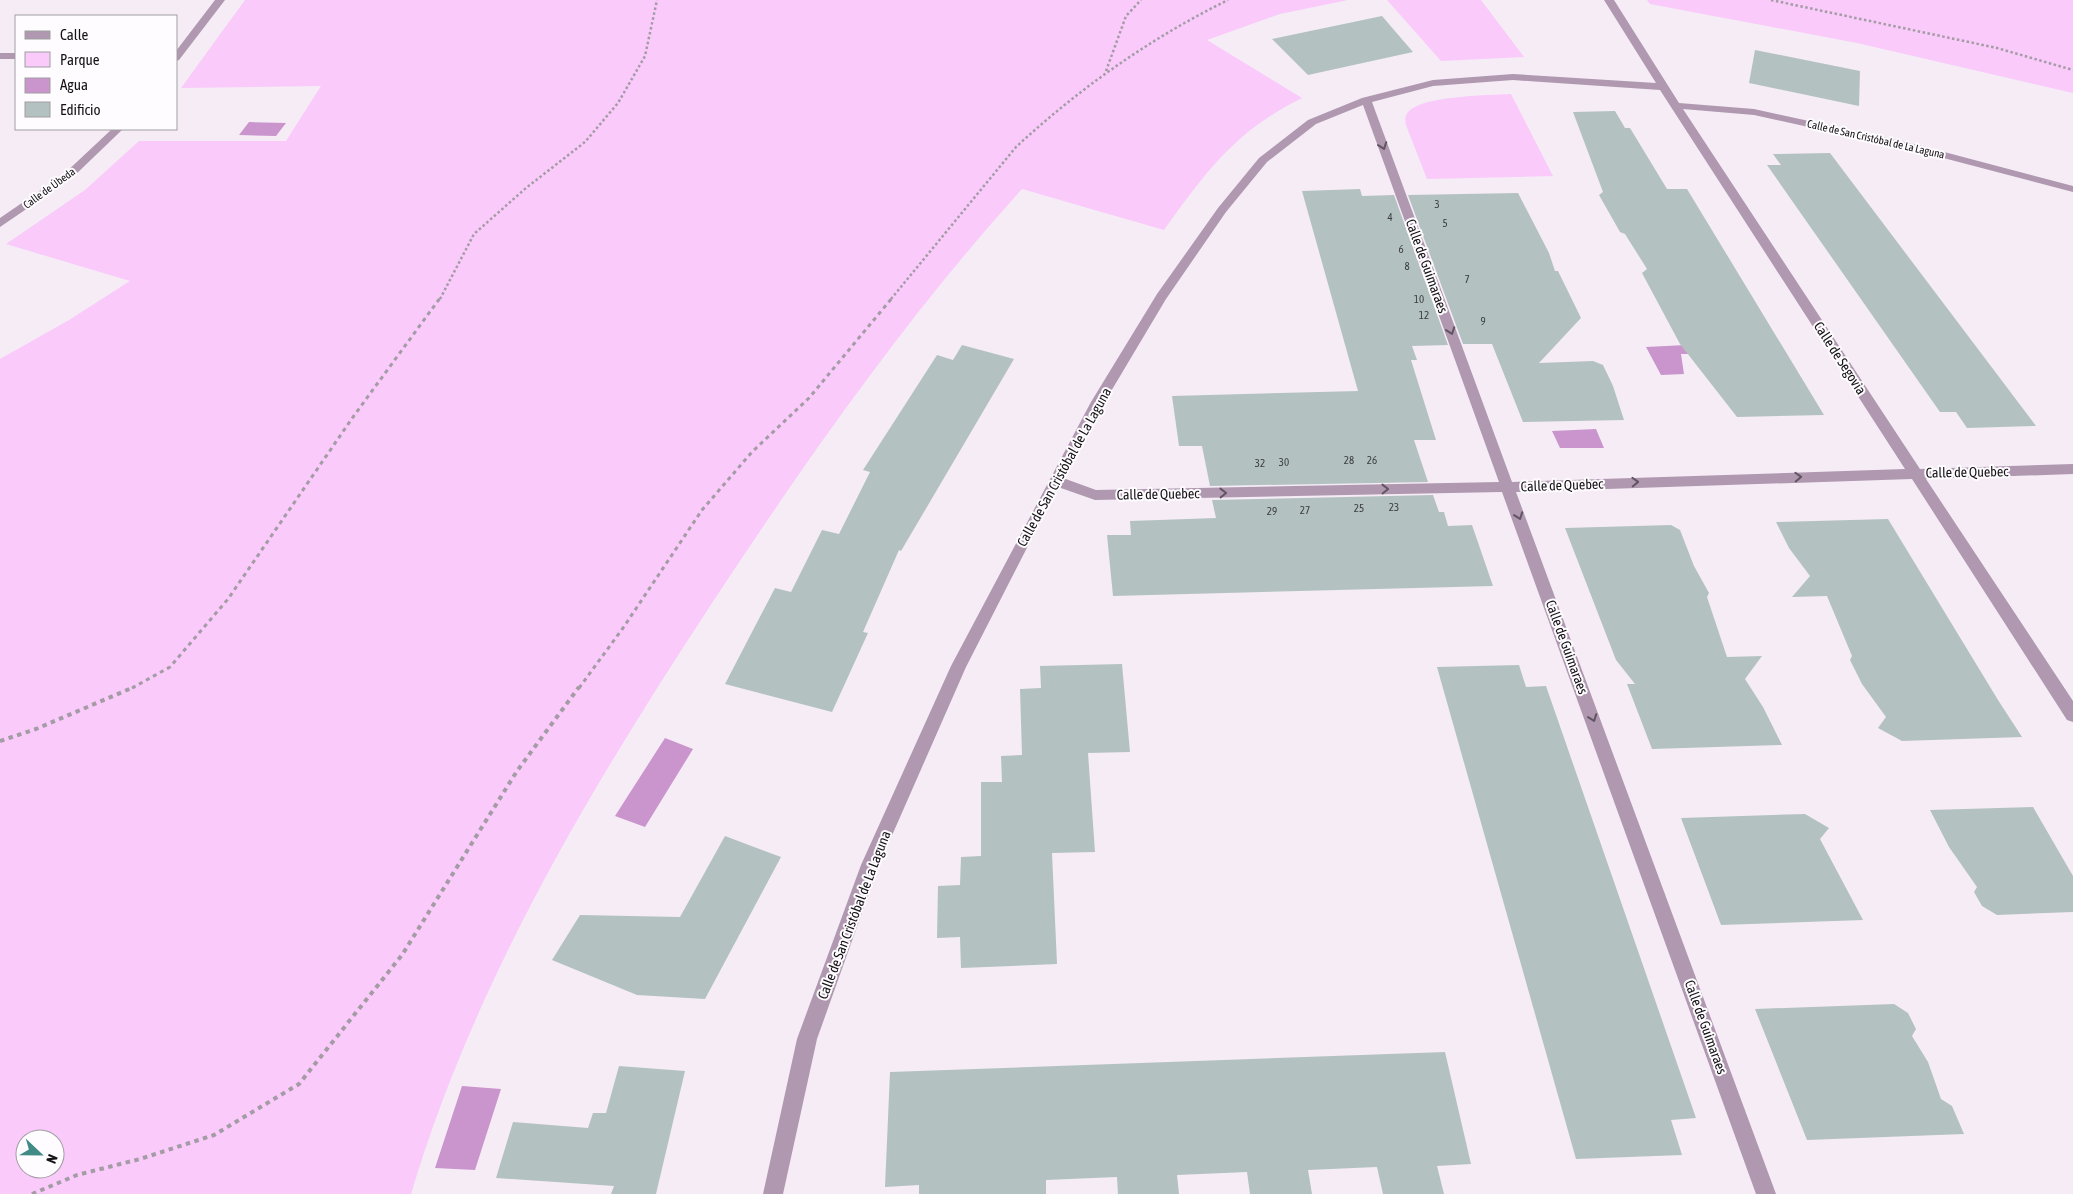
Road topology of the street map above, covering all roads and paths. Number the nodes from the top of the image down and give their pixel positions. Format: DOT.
graph roads {
  1 [pos="220,0"];
  2 [pos="657,0"];
  3 [pos="1141,0"];
  4 [pos="1228,0"];
  5 [pos="1609,0"];
  6 [pos="1771,0"];
  7 [pos="178,54"];
  8 [pos="0,56"];
  9 [pos="15,56"];
  10 [pos="2073,70"];
  11 [pos="1105,72"];
  12 [pos="1663,87"];
  13 [pos="1366,100"];
  14 [pos="1676,106"];
  15 [pos="117,130"];
  16 [pos="2073,189"];
  17 [pos="0,223"];
  18 [pos="2073,469"];
  19 [pos="1915,473"];
  20 [pos="1055,480"];
  21 [pos="1508,487"];
  22 [pos="2073,715"];
  23 [pos="0,741"];
  24 [pos="32,1194"];
  25 [pos="773,1194"];
  26 [pos="1766,1194"];
  1 -- 7 [label="street"];
  2 -- 23 [label="path"];
  3 -- 11 [label="path"];
  4 -- 11 [label="path"];
  5 -- 12 [label="street, Calle de Segovia"];
  6 -- 10 [label="path"];
  8 -- 9 [label="street"];
  11 -- 24 [label="path"];
  12 -- 13 [label="street, Calle de San Cristóbal de La Laguna"];
  12 -- 14 [label="street, Calle de Segovia"];
  13 -- 20 [label="street, Calle de San Cristóbal de La Laguna"];
  13 -- 21 [label="street, Calle de Guimaraes, one-way"];
  14 -- 16 [label="street, Calle de San Cristóbal de La Laguna"];
  14 -- 19 [label="street, Calle de Segovia"];
  15 -- 17 [label="street, Calle de Úbeda"];
  18 -- 19 [label="street, Calle de Quebec"];
  21 -- 19 [label="street, Calle de Quebec, one-way"];
  19 -- 22 [label="street, Calle de Segovia"];
  20 -- 21 [label="street, Calle de Quebec, one-way"];
  20 -- 25 [label="street, Calle de San Cristóbal de La Laguna"];
  21 -- 26 [label="street, Calle de Guimaraes, one-way"];
}
